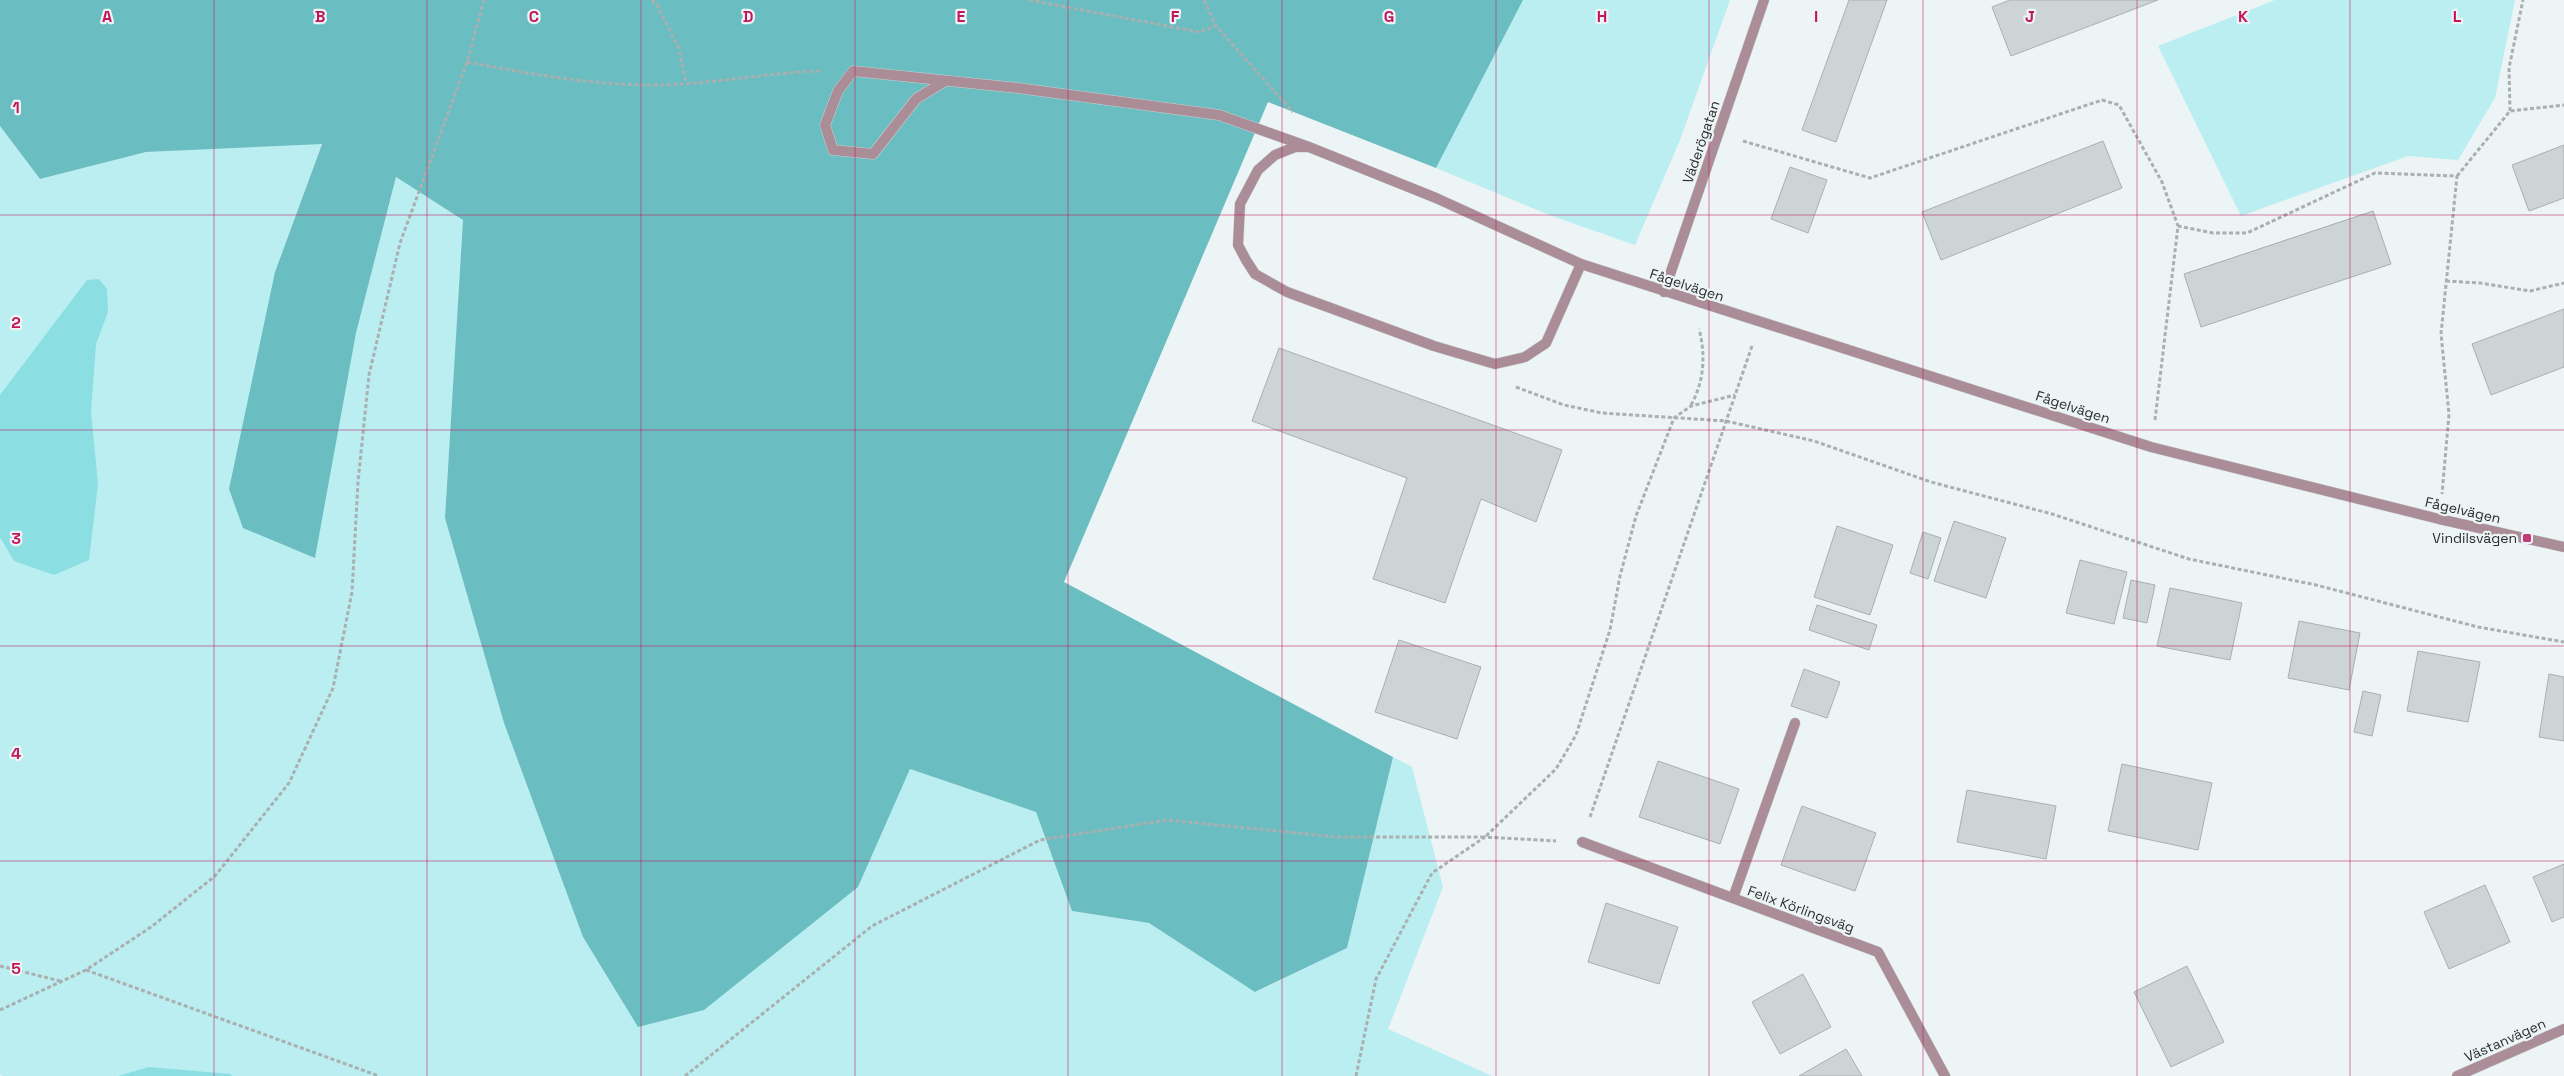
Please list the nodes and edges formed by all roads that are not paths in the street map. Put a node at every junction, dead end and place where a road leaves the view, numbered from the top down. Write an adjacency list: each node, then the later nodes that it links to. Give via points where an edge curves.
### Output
1 (1764, 0): 5 (street, Väderögatan)
2 (945, 81): 2 (street, Fågelvägen, via 853,70 838,91 825,125 833,150 872,154 916,99); 3 (street, Fågelvägen, via 1219,115)
3 (1309, 147): 4 (street, Fågelvägen, via 1436,198); 4 (street, via 1275,155 1258,170 1240,204 1238,245 1246,260 1256,274 1287,292 1434,346 1495,364 1525,357 1546,343)
4 (1581, 264): 5 (street, Fågelvägen)
5 (1664, 292): 6 (street, Fågelvägen, via 2152,447)
6 (2564, 547)
7 (1795, 723): 9 (street)
8 (1582, 842): 9 (street, Felix Körlingsväg)
9 (1733, 898): 11 (street, Felix Körlingsväg, via 1878,952)
10 (2564, 1030): 12 (street, Västanvägen)
11 (1945, 1076)
12 (2457, 1076)

